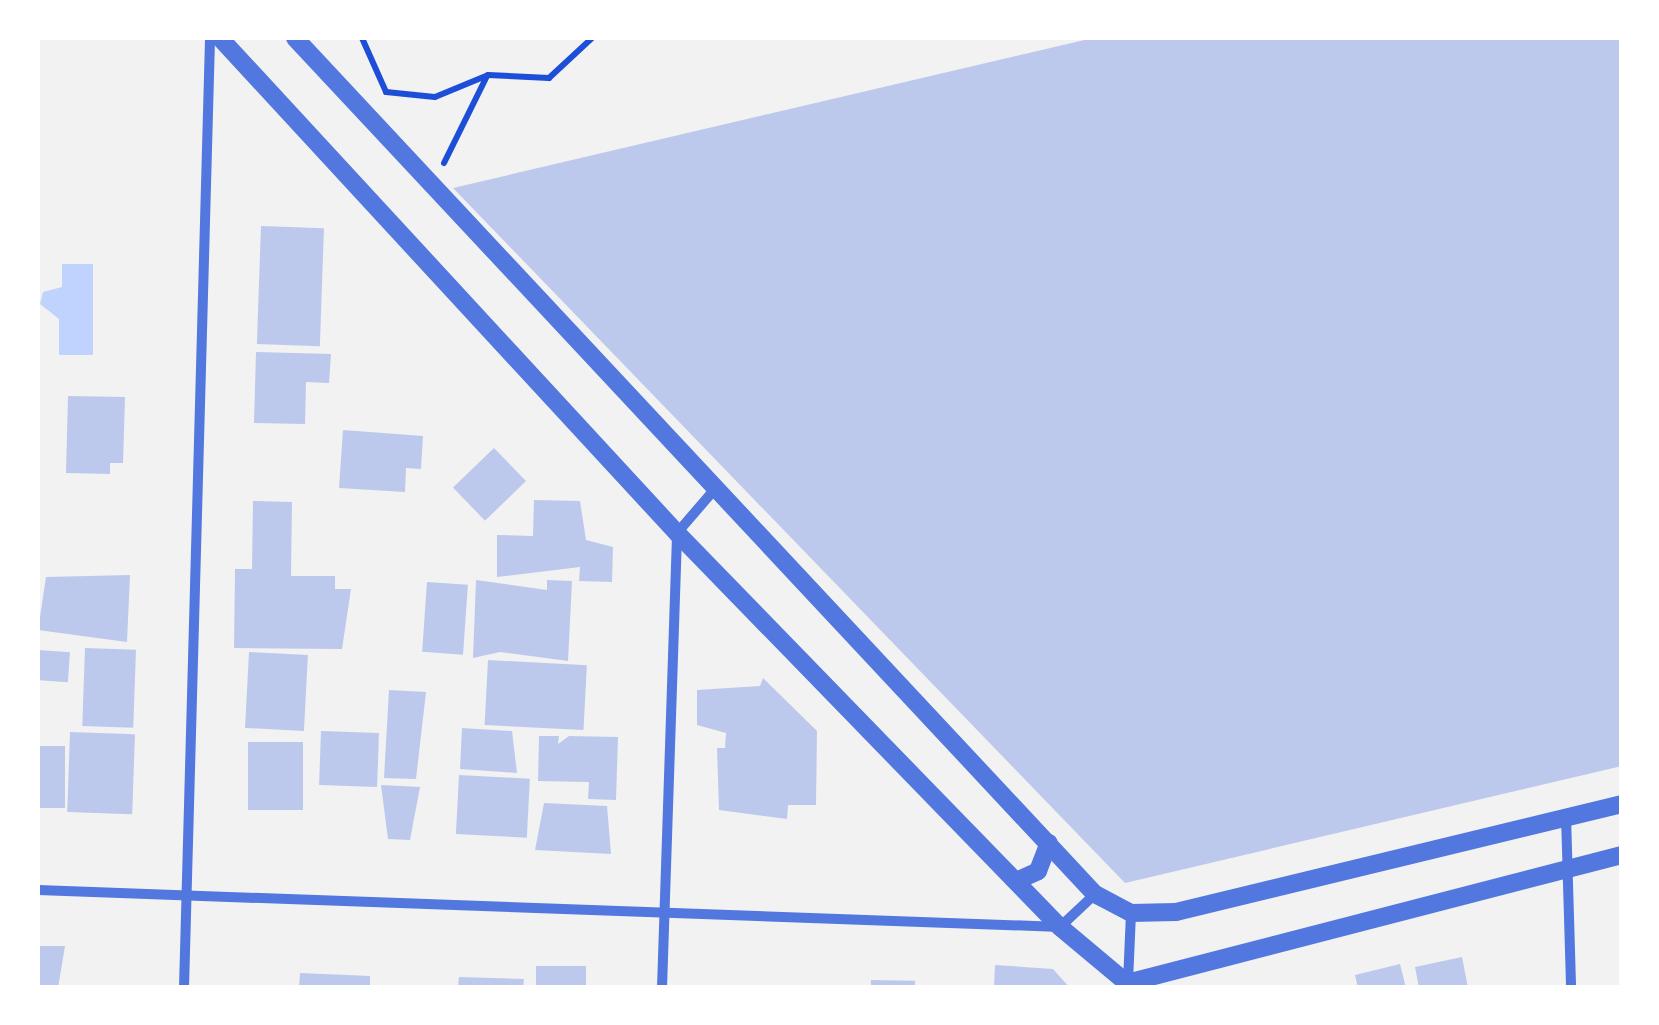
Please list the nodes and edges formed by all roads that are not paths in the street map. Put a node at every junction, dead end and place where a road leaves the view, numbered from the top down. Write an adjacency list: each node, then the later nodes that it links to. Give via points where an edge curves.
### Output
1 (210, 38): 14 (street)
2 (220, 38): 5 (street)
3 (296, 38): 4 (street)
4 (715, 488): 5 (street); 8 (street)
5 (676, 532): 11 (street); 15 (street)
6 (1622, 804): 7 (street)
7 (1566, 816): 10 (street); 16 (street, via 1176,912)
8 (1048, 844): 11 (street, via 1038,872); 13 (street)
9 (1622, 855): 10 (street)
10 (1574, 866): 18 (street); 21 (street)
11 (1016, 881): 17 (street)
12 (38, 890): 14 (street)
13 (1095, 894): 16 (street); 17 (street)
14 (187, 896): 15 (street); 19 (street)
15 (664, 913): 17 (street); 20 (street)
16 (1131, 913): 18 (street)
17 (1060, 927): 18 (street)
18 (1127, 985)
19 (184, 988)
20 (662, 988)
21 (1571, 988)

